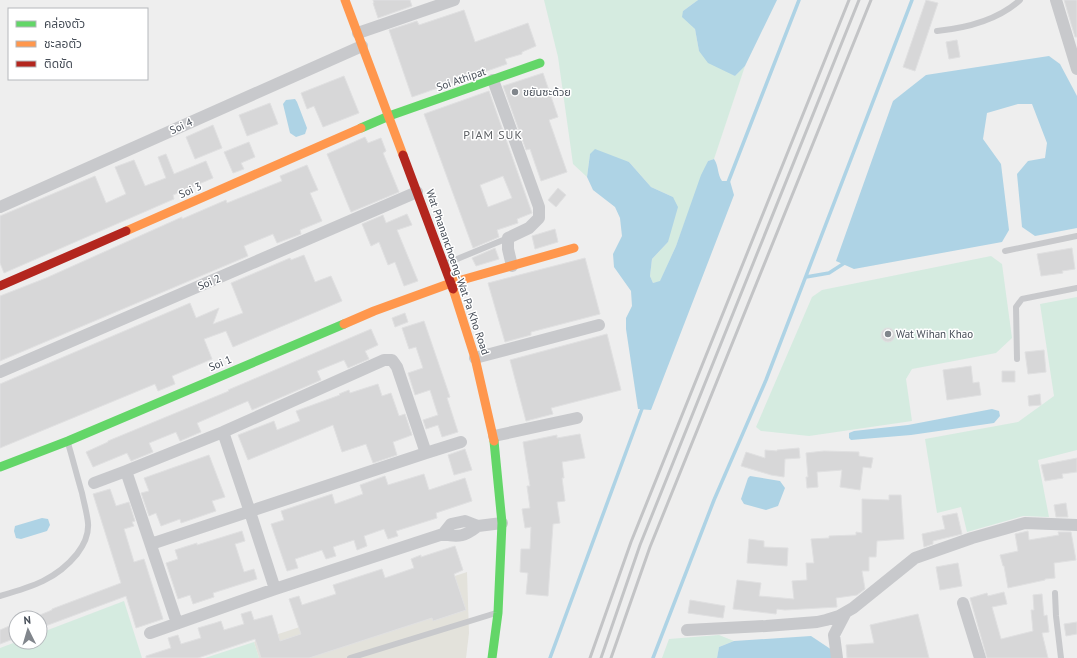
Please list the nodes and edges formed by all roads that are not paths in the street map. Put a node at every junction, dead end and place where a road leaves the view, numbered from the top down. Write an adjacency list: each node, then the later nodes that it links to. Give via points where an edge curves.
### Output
1 (345, 0): 6 (street, Wat Phananchoeng-Wat Pa Kho Road)
2 (454, 0): 6 (street)
3 (1020, 0): 5 (lane, via 986,21)
4 (1056, 0): 9 (street)
5 (937, 31)
6 (358, 33): 7 (street, Wat Phananchoeng-Wat Pa Kho Road)
7 (362, 46): 11 (street, Wat Phananchoeng-Wat Pa Kho Road); 13 (street, Soi 4)
8 (540, 63): 10 (street, Soi Athipat)
9 (1077, 69)
10 (494, 80): 11 (street, Soi Athipat); 15 (street, via 539,207 539,218 529,228)
11 (389, 116): 12 (street, Wat Phananchoeng-Wat Pa Kho Road); 21 (street, Soi 3)
12 (417, 192): 18 (street, Wat Phananchoeng-Wat Pa Kho Road); 26 (street, Soi 2)
13 (0, 207)
14 (1077, 236): 17 (lane)
15 (508, 238): 18 (lane); 19 (street)
16 (574, 248): 19 (street, Soi 1)
17 (1005, 250)
18 (444, 265): 20 (street, Wat Phananchoeng-Wat Pa Kho Road)
19 (512, 266): 20 (street, Soi 1)
20 (451, 283): 24 (street, Wat Phananchoeng-Wat Pa Kho Road); 30 (street, Soi 1, via 374,311)
21 (0, 286)
22 (1077, 288): 25 (lane, via 1022,299 1016,307)
23 (599, 325): 24 (street)
24 (476, 358): 29 (street, Wat Phananchoeng-Wat Pa Kho Road)
25 (1017, 359)
26 (0, 372)
27 (576, 418): 29 (street)
28 (223, 432): 32 (street, via 384,360 392,360 397,367); 34 (street); 36 (street)
29 (494, 436): 37 (street, Wat Phananchoeng-Wat Pa Kho Road)
30 (68, 441): 33 (street, Soi 1); 42 (lane, via 85,508 87,537 74,558 49,579)
31 (461, 442): 32 (street)
32 (426, 453): 36 (street)
33 (0, 467)
34 (126, 471): 35 (street); 39 (street)
35 (94, 483)
36 (250, 512): 39 (street); 40 (street)
37 (502, 523): 40 (street, via 478,526 465,521 452,524 443,534); 45 (street, Wat Phananchoeng-Wat Pa Kho Road)
38 (1077, 525): 44 (street, via 1025,523 915,558)
39 (151, 544): 47 (street)
40 (274, 589): 47 (street)
41 (1055, 593): 55 (lane)
42 (0, 596)
43 (963, 603): 54 (street)
44 (846, 612): 46 (street); 50 (street)
45 (498, 613): 51 (lane); 52 (street, Wat Phananchoeng-Wat Pa Kho Road)
46 (818, 622): 48 (street); 50 (street)
47 (177, 623): 49 (street)
48 (687, 630)
49 (150, 633)
50 (834, 635): 53 (street)
51 (350, 658)
52 (492, 658)
53 (837, 658)
54 (980, 658)
55 (1061, 658)

